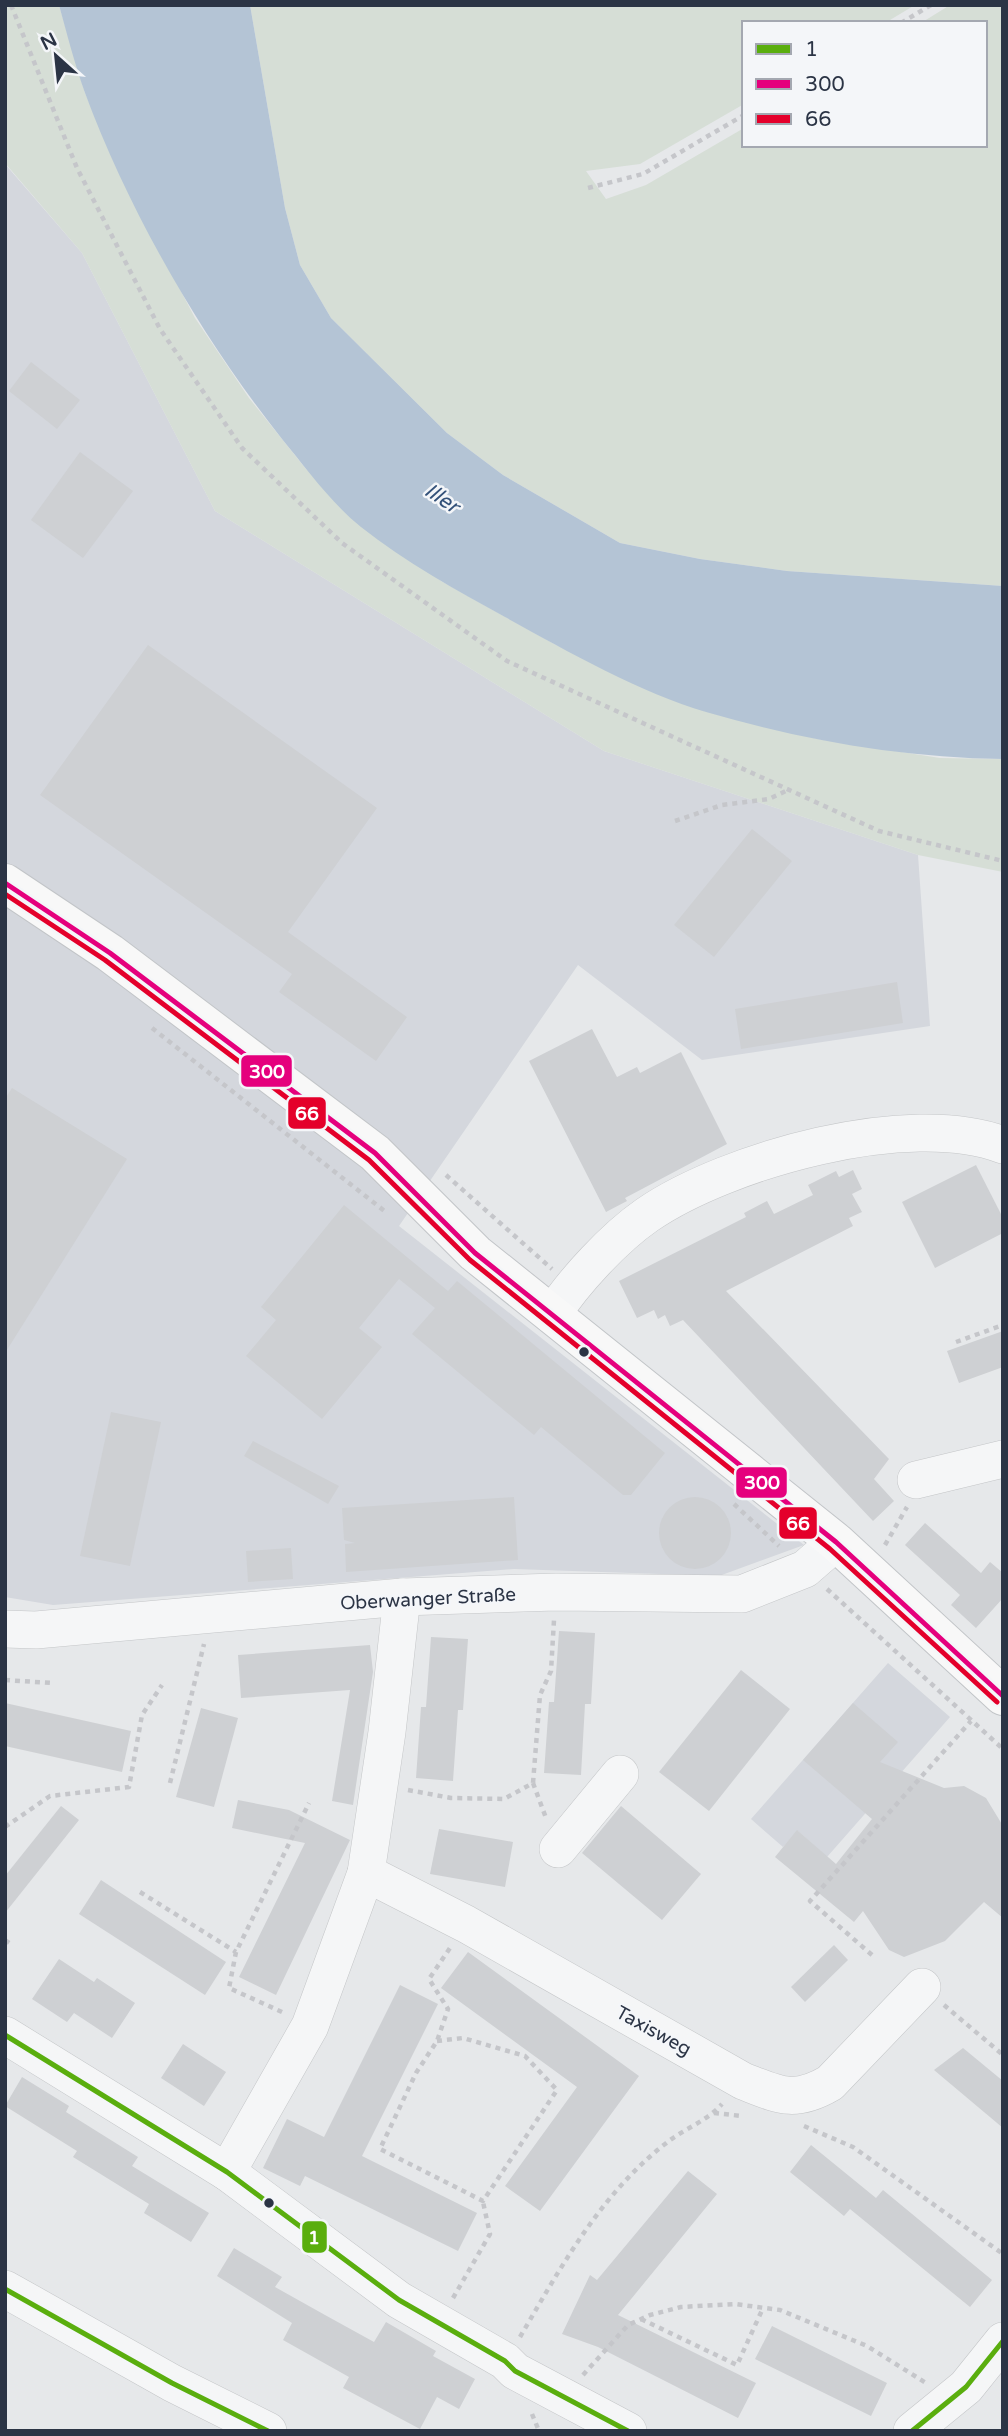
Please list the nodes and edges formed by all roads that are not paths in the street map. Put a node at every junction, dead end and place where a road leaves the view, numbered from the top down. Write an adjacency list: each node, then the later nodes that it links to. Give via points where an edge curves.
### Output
1 (5, 883): 3 (main road, via 110,953 375,1153 475,1253)
2 (1003, 1145): 3 (street, via 930,1132 878,1135 762,1162 707,1183 646,1216 571,1285)
3 (552, 1315): 6 (main road)
4 (1003, 1459): 5 (street)
5 (916, 1480)
6 (836, 1542): 7 (street, Oberwanger Straße, via 805,1569 742,1594 556,1592); 9 (main road)
7 (402, 1597): 8 (street, Oberwanger Straße); 12 (street)
8 (5, 1629)
9 (1003, 1696)
10 (620, 1774): 11 (street)
11 (558, 1849)
12 (366, 1873): 13 (street, Taxisweg, via 466,1924 744,2081 787,2098 812,2093 830,2083); 15 (street, via 310,2026)
13 (922, 1987)
14 (5, 2035): 15 (street)
15 (228, 2172): 19 (street, via 399,2300 515,2371)
16 (5, 2289): 18 (street)
17 (1003, 2341): 20 (street, via 966,2387)
18 (268, 2431)
19 (628, 2431)
20 (912, 2431)

